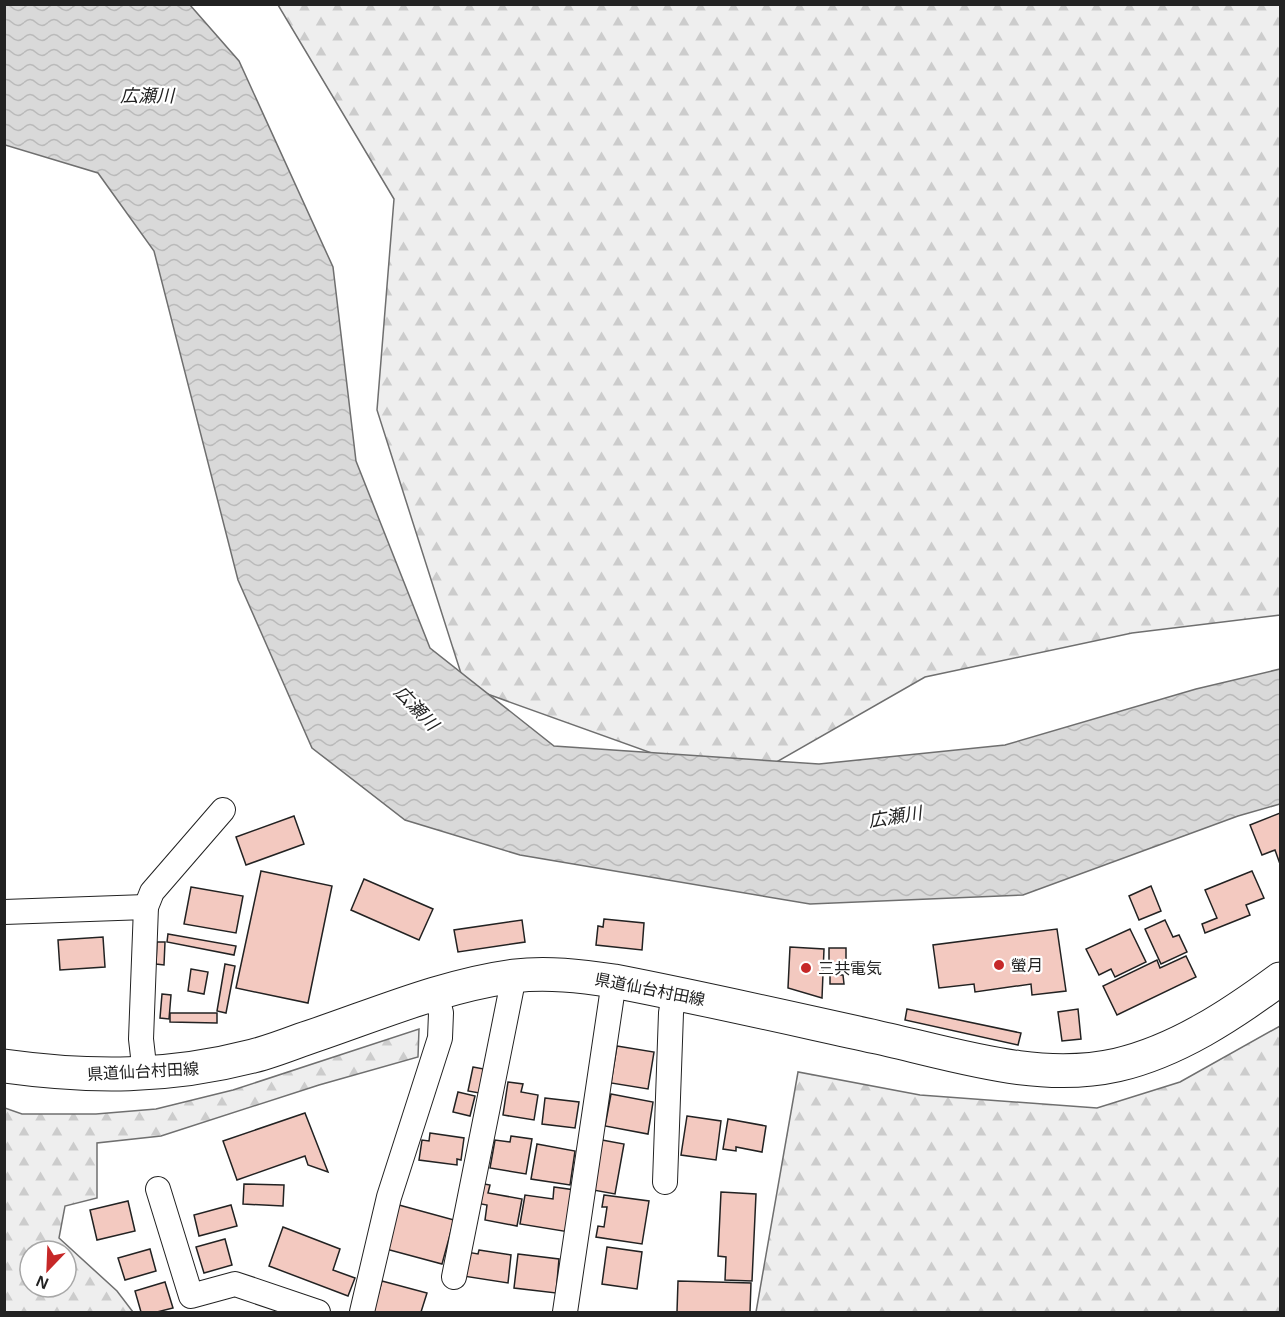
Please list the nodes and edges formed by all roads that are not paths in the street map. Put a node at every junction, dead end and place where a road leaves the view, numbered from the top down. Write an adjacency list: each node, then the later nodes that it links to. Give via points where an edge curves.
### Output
1 (223, 810): 2 (street, via 152,892)
2 (146, 907): 3 (street); 10 (street, via 141,1039)
3 (4, 912)
4 (514, 976): 6 (main road, 県道仙台村田線, via 567,975); 7 (main road, 県道仙台村田線); 13 (street)
5 (1281, 979): 8 (main road, 県道仙台村田線, via 1191,1037 1143,1058 1085,1070 1010,1067)
6 (614, 981): 8 (main road, 県道仙台村田線); 16 (street)
7 (436, 993): 10 (main road, 県道仙台村田線, via 255,1056 198,1069); 15 (street, via 441,1013 440,1038 388,1197)
8 (674, 993): 11 (street)
9 (4, 1066): 10 (main road, 県道仙台村田線, via 57,1074)
10 (145, 1074)
11 (664, 1182)
12 (158, 1189): 14 (street, via 191,1296 235,1284)
13 (454, 1277)
14 (318, 1312)
15 (362, 1312)
16 (565, 1312)

